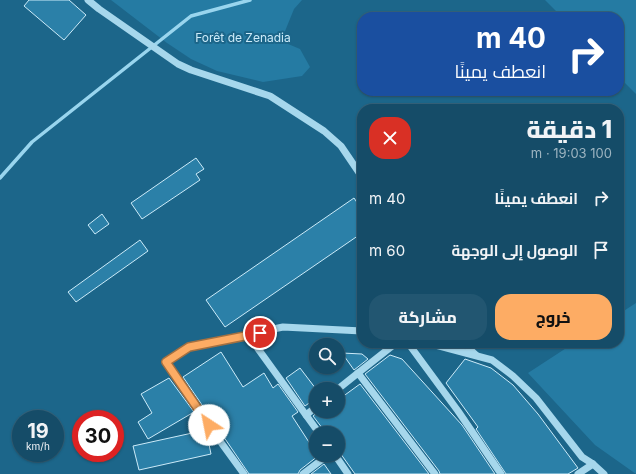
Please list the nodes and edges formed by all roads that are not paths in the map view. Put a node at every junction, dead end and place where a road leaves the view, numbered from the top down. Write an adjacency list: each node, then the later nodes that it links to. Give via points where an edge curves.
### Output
1 (88, 0): 2 (street, via 178,64 270,96 324,131 341,146)
2 (357, 170)
3 (357, 331): 4 (street, via 283,327)
4 (248, 335): 13 (street); 18 (street, via 189,347 166,362)
5 (390, 348): 10 (street)
6 (412, 348): 22 (street)
7 (447, 348): 9 (street)
8 (469, 348): 9 (street)
9 (478, 356): 17 (street, via 492,360 513,376 536,398 582,457)
10 (358, 373): 11 (street); 21 (street)
11 (345, 383)
12 (309, 412): 13 (street)
13 (306, 415): 14 (street)
14 (314, 426)
15 (319, 462): 19 (street)
16 (340, 462): 20 (street)
17 (593, 464): 23 (street); 24 (street)
18 (244, 474)
19 (303, 474)
20 (348, 474)
21 (435, 474)
22 (501, 474)
23 (578, 474)
24 (604, 474)

